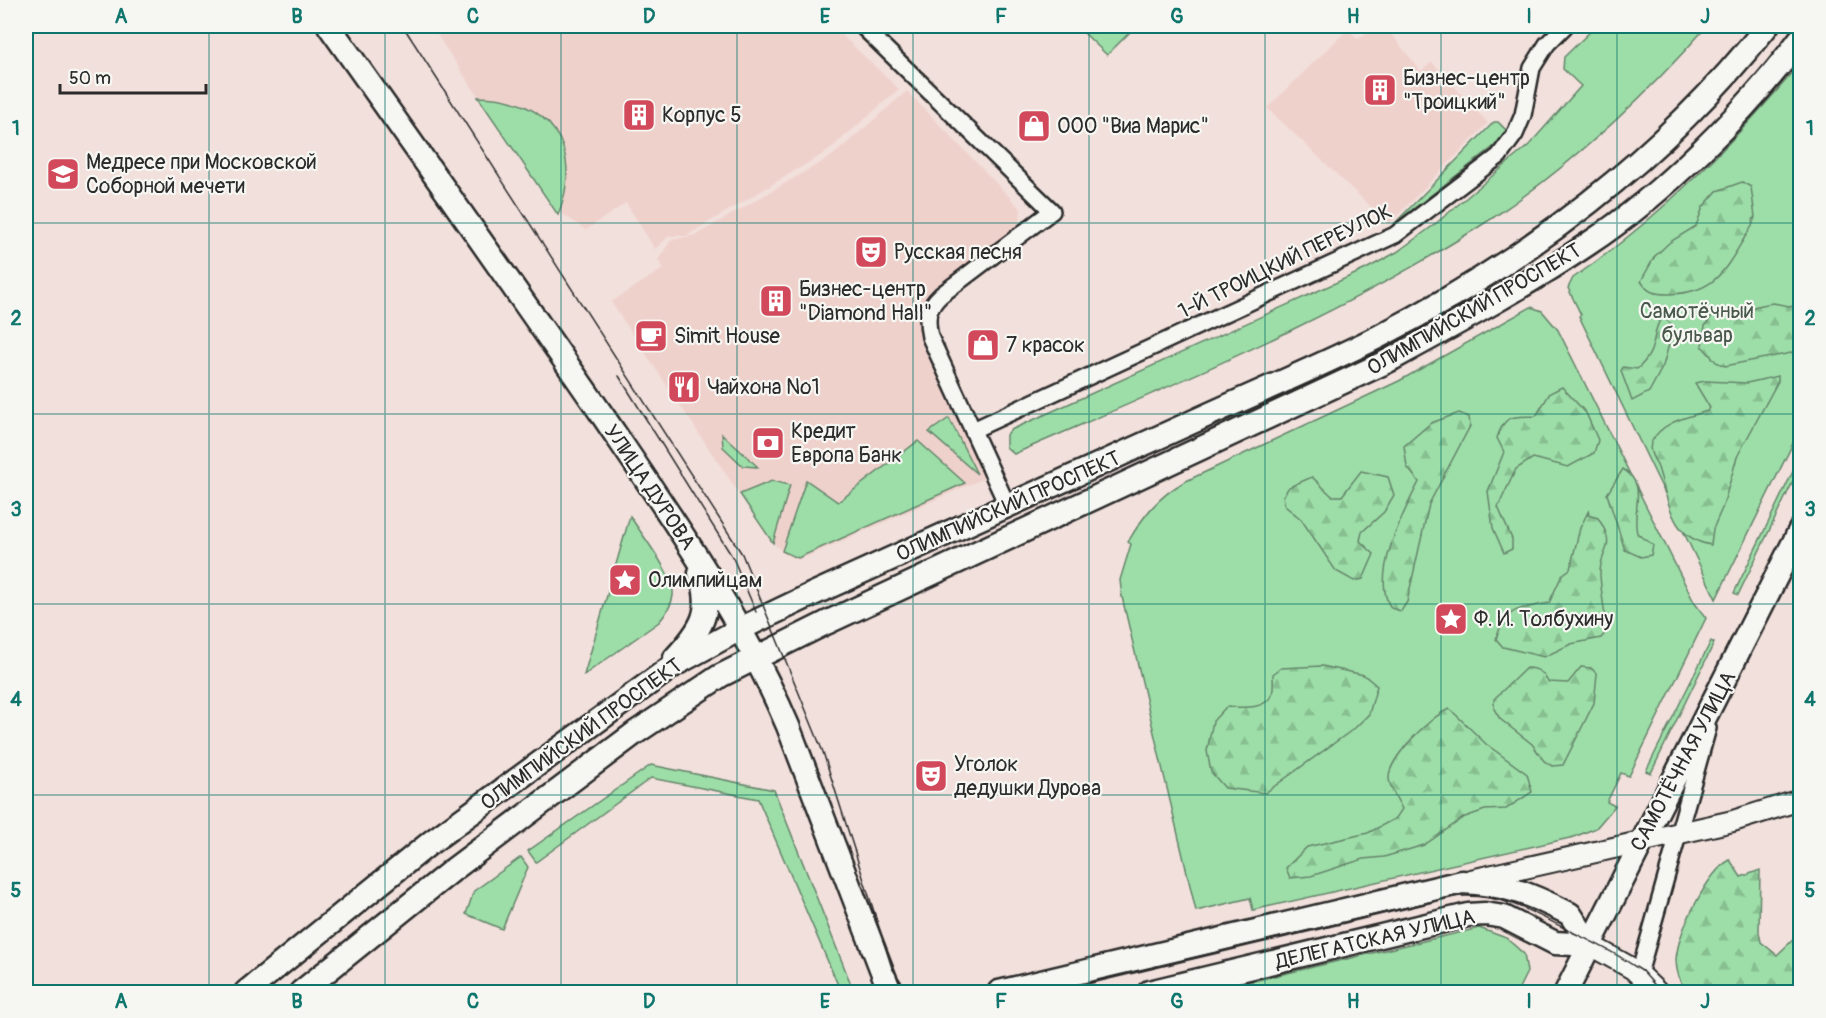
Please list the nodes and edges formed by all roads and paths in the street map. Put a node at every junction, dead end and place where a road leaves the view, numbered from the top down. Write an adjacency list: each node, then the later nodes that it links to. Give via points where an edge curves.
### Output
1 (330, 26): 9 (main road, УЛИЦА ДУРОВА)
2 (862, 26): 6 (street, via 1052,211 953,284 928,310 930,337)
3 (1565, 26): 6 (street, 1-Й ТРОИЦКИЙ ПЕРЕУЛОК, via 1547,44 1532,68 1523,115 1499,156 1395,235)
4 (1767, 26): 7 (main road, ОЛИМПИЙСКИЙ ПРОСПЕКТ, via 1694,107 1638,160 1571,217 1519,254 1377,337)
5 (1800, 39): 11 (main road, ОЛИМПИЙСКИЙ ПРОСПЕКТ, via 1755,94 1659,188 1589,243 1500,298 1386,362)
6 (973, 430): 7 (street)
7 (1008, 507): 10 (main road, ОЛИМПИЙСКИЙ ПРОСПЕКТ)
8 (1800, 530): 13 (main road, САМОТЁЧНАЯ УЛИЦА)
9 (681, 533): 10 (main road, УЛИЦА ДУРОВА, via 726,602); 12 (main road, via 705,586 705,614 699,629)
10 (750, 624): 11 (main road, УЛИЦА ДУРОВА); 12 (main road, ОЛИМПИЙСКИЙ ПРОСПЕКТ)
11 (756, 656): 21 (main road, ОЛИМПИЙСКИЙ ПРОСПЕКТ, via 690,694 635,733 454,870); 22 (main road, УЛИЦА ДУРОВА, via 811,784)
12 (656, 678): 20 (main road, ОЛИМПИЙСКИЙ ПРОСПЕКТ, via 430,843)
13 (1716, 701): 15 (street); 16 (main road, САМОТЁЧНАЯ УЛИЦА)
14 (1800, 800): 15 (street, ДЕЛЕГАТСКАЯ УЛИЦА)
15 (1678, 833): 16 (street, ДЕЛЕГАТСКАЯ УЛИЦА); 19 (street)
16 (1641, 842): 17 (street, ДЕЛЕГАТСКАЯ УЛИЦА); 18 (main road, САМОТЁЧНАЯ УЛИЦА)
17 (1462, 882): 18 (main road, ДЕЛЕГАТСКАЯ УЛИЦА, via 1504,885 1524,891 1570,914); 23 (main road, ДЕЛЕГАТСКАЯ УЛИЦА)
18 (1590, 945): 19 (street); 24 (main road, ДЕЛЕГАТСКАЯ УЛИЦА, via 1555,943 1504,917 1468,915); 25 (main road, САМОТЁЧНАЯ УЛИЦА)
19 (1640, 974): 26 (street)
20 (246, 993)
21 (301, 993)
22 (890, 993)
23 (999, 993)
24 (1149, 993)
25 (1566, 993)
26 (1657, 993)

